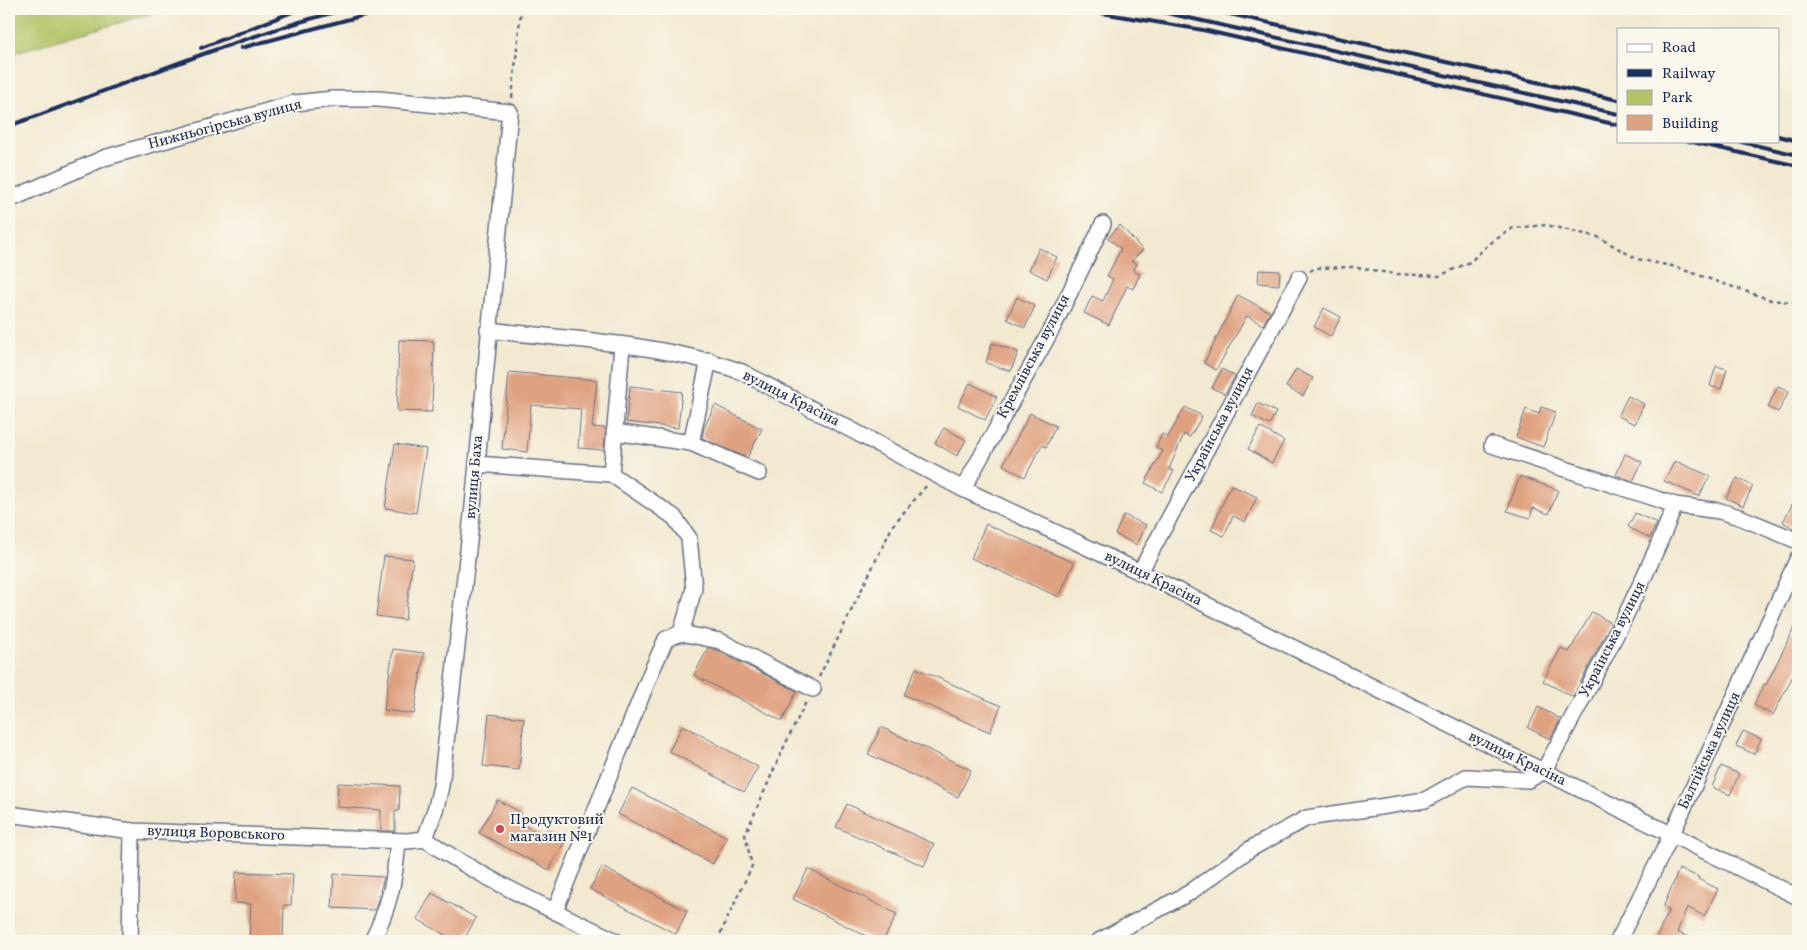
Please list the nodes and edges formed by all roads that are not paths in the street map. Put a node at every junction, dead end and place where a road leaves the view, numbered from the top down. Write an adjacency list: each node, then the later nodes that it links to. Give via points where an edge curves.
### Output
1 (510, 112): 2 (street, Нижньогірська вулиця, via 378,99 295,103 104,158); 5 (street, вулиця Баха)
2 (9, 200)
3 (1103, 224): 14 (street, Кремлівська вулиця, via 1053,327)
4 (1299, 278): 18 (street, Українська вулиця)
5 (488, 330): 6 (street, вулиця Красіна); 11 (street, вулиця Баха)
6 (622, 346): 7 (street, вулиця Красіна); 8 (street)
7 (709, 360): 9 (street); 14 (street, вулиця Красіна, via 742,372)
8 (614, 432): 9 (street); 13 (street)
9 (691, 443): 12 (street)
10 (1492, 445): 15 (street)
11 (477, 464): 13 (street); 25 (street, вулиця Баха, via 441,786)
12 (759, 473)
13 (610, 474): 19 (street, via 674,517 689,538 694,589)
14 (963, 490): 18 (street, вулиця Красіна)
15 (1675, 505): 16 (street, via 1720,511); 21 (street, Українська вулиця, via 1648,570)
16 (1798, 541)
17 (1798, 558): 24 (street, Балтійська вулиця)
18 (1140, 572): 21 (street, вулиця Красіна)
19 (680, 633): 20 (street, via 720,641); 28 (street, via 666,639 652,670)
20 (813, 689)
21 (1544, 772): 24 (street, вулиця Красіна); 32 (street, via 1528,780 1466,777 1425,800 1307,818 1250,849 1189,893)
22 (9, 814): 23 (street, вулиця Воровського)
23 (132, 831): 26 (street, вулиця Воровського); 29 (street)
24 (1671, 836): 27 (street, вулиця Красіна); 33 (street, Балтійська вулиця)
25 (425, 838): 26 (street, вулиця Воровського); 28 (street, via 451,857)
26 (398, 841): 30 (street, via 393,890)
27 (1798, 897)
28 (555, 911): 31 (street)
29 (130, 941)
30 (372, 941)
31 (616, 941)
32 (1099, 941)
33 (1618, 941)

